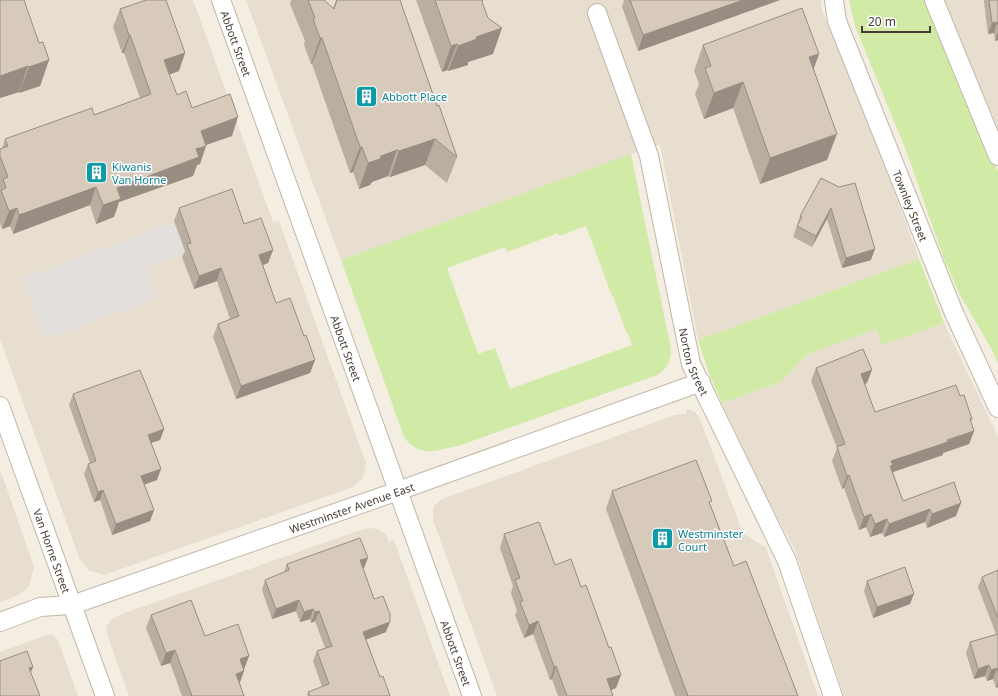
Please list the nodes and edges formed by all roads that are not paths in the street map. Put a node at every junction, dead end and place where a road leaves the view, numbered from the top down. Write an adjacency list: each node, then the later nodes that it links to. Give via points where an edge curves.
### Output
1 (221, 0): 9 (street, Abbott Street)
2 (834, 0): 8 (street, Townley Street, via 837,21 954,313)
3 (934, 0): 5 (street)
4 (597, 13): 6 (street, Norton Street, via 649,156 691,364)
5 (998, 156)
6 (701, 382): 9 (street, Westminster Avenue East); 14 (street, Norton Street, via 787,561)
7 (0, 406): 10 (street, Van Horne Street)
8 (998, 408)
9 (398, 491): 10 (street, Westminster Avenue East); 13 (street, Abbott Street)
10 (72, 605): 11 (street, Westminster Avenue East, via 40,607); 12 (street, Van Horne Street)
11 (0, 622)
12 (105, 696)
13 (472, 696)
14 (833, 696)

